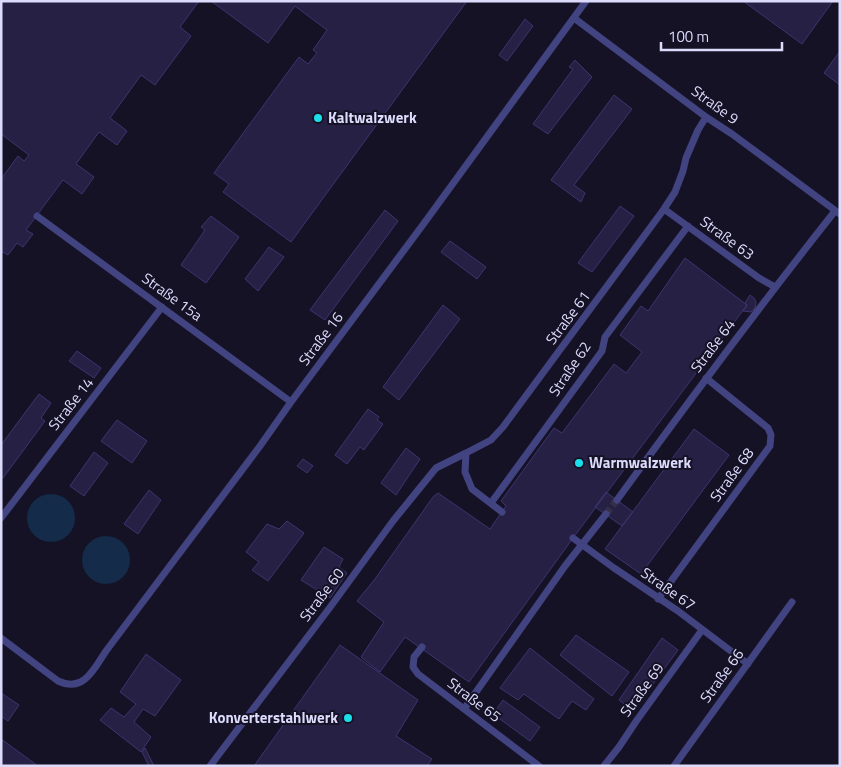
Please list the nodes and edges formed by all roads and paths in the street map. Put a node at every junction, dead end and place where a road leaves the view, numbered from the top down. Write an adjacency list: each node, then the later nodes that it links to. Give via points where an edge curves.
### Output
1 (586, 1): 2 (street, Straße 16)
2 (574, 18): 3 (street, Straße 9); 11 (street, Straße 16)
3 (706, 117): 4 (street, Straße 61, via 686,158 675,192); 5 (street, Straße 9)
4 (664, 209): 7 (street, Straße 63); 12 (street, Straße 61, via 504,427 491,440)
5 (837, 213): 8 (street, Straße 64)
6 (37, 216): 9 (street, Straße 15a)
7 (688, 226): 8 (street, Straße 63); 14 (street, Straße 62, via 605,337 602,351)
8 (775, 287): 10 (street, Straße 64)
9 (162, 307): 11 (street, Straße 15a); 17 (street, Straße 14)
10 (706, 378): 13 (street, Straße 64); 20 (street, Straße 68, via 768,428 770,446)
11 (291, 402): 23 (street, Straße 16, via 83,681 70,685 58,681)
12 (466, 453): 14 (street, via 465,472 472,489); 27 (street, Straße 60, via 436,468)
13 (617, 500)
14 (491, 504): 15 (street)
15 (502, 512)
16 (606, 514): 19 (street)
17 (1, 518)
18 (573, 538): 19 (street, Straße 67)
19 (582, 545): 20 (street, Straße 67); 26 (street)
20 (658, 599): 22 (street, Straße 67)
21 (792, 602): 25 (street, Straße 66)
22 (702, 630): 25 (street, Straße 67); 29 (street, Straße 69)
23 (1, 638)
24 (422, 647): 26 (street, Straße 65, via 414,657 413,667)
25 (748, 664): 30 (street, Straße 66)
26 (464, 709): 28 (street, Straße 65)
27 (210, 766)
28 (539, 766)
29 (604, 766)
30 (674, 766)

